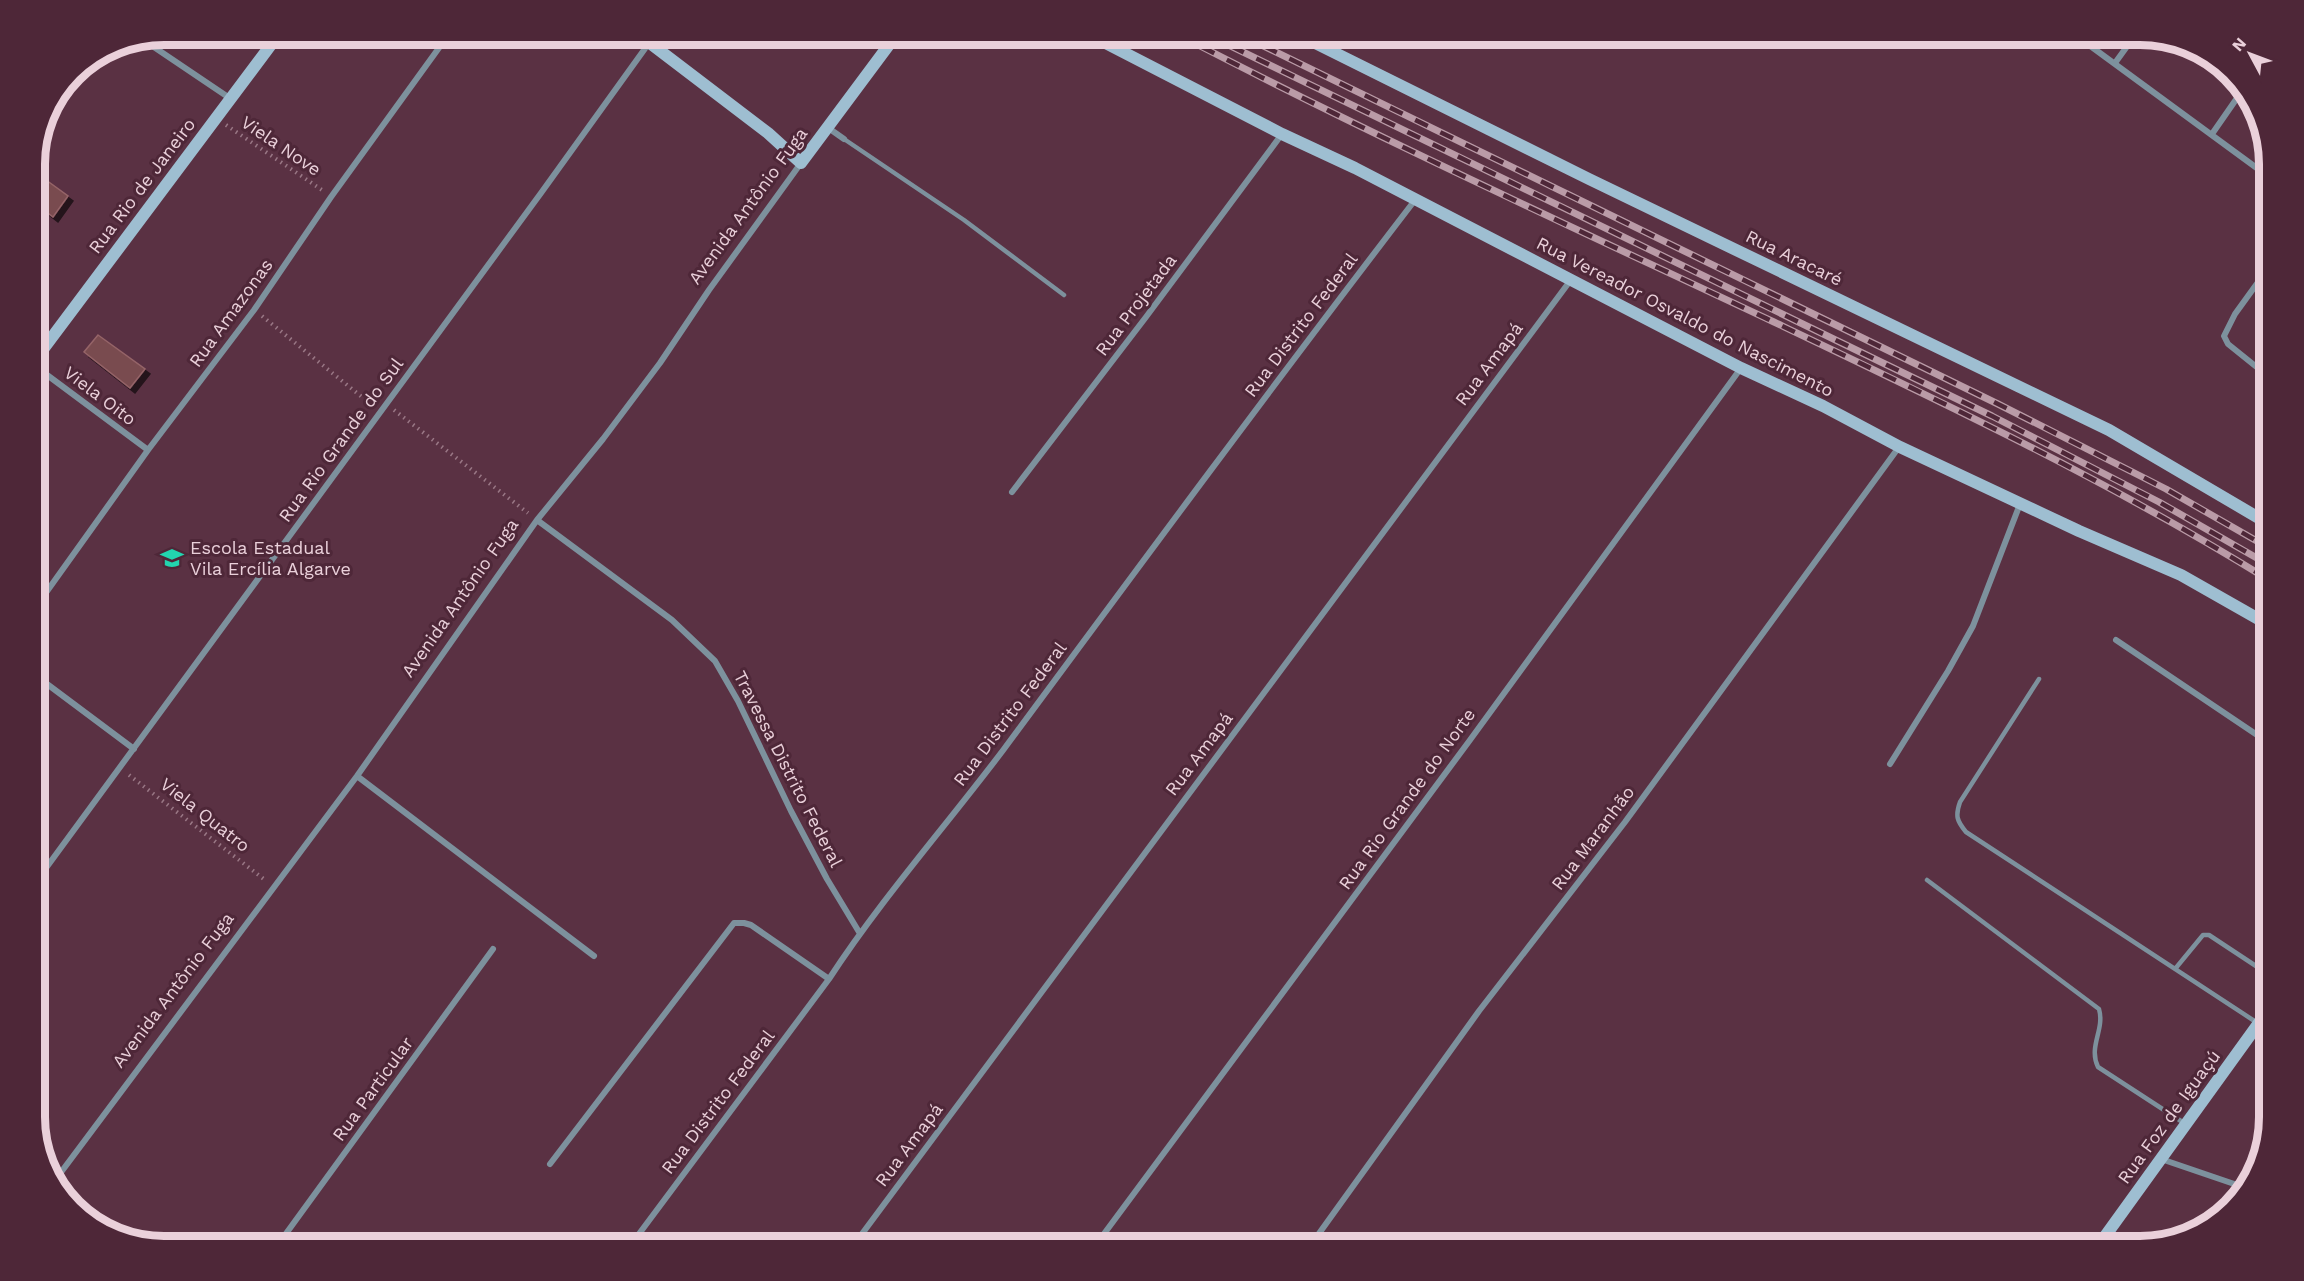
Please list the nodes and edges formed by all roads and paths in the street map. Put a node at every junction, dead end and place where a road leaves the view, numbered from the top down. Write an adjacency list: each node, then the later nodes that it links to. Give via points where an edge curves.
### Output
1 (271, 45): 13 (street, Rua Rio de Janeiro)
2 (441, 45): 21 (street, Rua Amazonas)
3 (648, 45): 31 (street, Rua Rio Grande do Sul)
4 (652, 45): 19 (street, via 768,133)
5 (889, 45): 15 (street, Avenida Antônio Fuga)
6 (1109, 45): 16 (street, Rua Vereador Osvaldo do Nascimento)
7 (1320, 45): 37 (street, Rua Aracaré, via 2109,430)
8 (2090, 45): 11 (street)
9 (2128, 45): 11 (street)
10 (152, 46): 13 (street)
11 (2115, 63): 17 (street)
12 (2238, 97): 17 (street)
13 (231, 99): 14 (street, Rua Rio de Janeiro)
14 (216, 118): 21 (path, Viela Nove); 27 (street, Rua Rio de Janeiro)
15 (827, 127): 18 (street); 19 (street, Avenida Antônio Fuga)
16 (1282, 134): 22 (street, Rua Vereador Osvaldo do Nascimento); 35 (street, Rua Projetada)
17 (2212, 134): 20 (street)
18 (844, 139): 25 (lane)
19 (801, 163): 38 (street, Avenida Antônio Fuga, via 660,363)
20 (2259, 169)
21 (331, 197): 26 (street, Rua Amazonas)
22 (1415, 200): 23 (street, Rua Vereador Osvaldo do Nascimento); 52 (street, Rua Distrito Federal, via 995,761)
23 (1570, 281): 28 (street, Rua Vereador Osvaldo do Nascimento); 66 (street, Rua Amapá)
24 (2259, 281): 29 (street, via 2226,328 2224,340)
25 (1064, 295)
26 (254, 310): 32 (path); 34 (street, Rua Amazonas)
27 (45, 347)
28 (1741, 369): 33 (street, Rua Vereador Osvaldo do Nascimento); 67 (street, Rua Rio Grande do Norte)
29 (2259, 369)
30 (45, 373): 34 (street, Viela Oito)
31 (386, 404): 32 (street, Rua Rio Grande do Sul); 38 (path)
32 (380, 412): 45 (street, Rua Rio Grande do Sul)
33 (1900, 447): 36 (street, Rua Vereador Osvaldo do Nascimento); 68 (street, Rua Maranhão, via 1625,822 1479,1011)
34 (148, 450): 39 (street, Rua Amazonas)
35 (1012, 492)
36 (2020, 503): 40 (street, Rua Vereador Osvaldo do Nascimento, via 2181,575); 46 (street, via 1973,626)
37 (2259, 518)
38 (537, 520): 48 (street, Avenida Antônio Fuga); 52 (street, Travessa Distrito Federal, via 672,620 715,661 817,860)
39 (45, 594)
40 (2259, 619)
41 (2116, 640): 44 (street)
42 (2039, 679): 56 (lane, via 1960,802 1957,822 1966,832)
43 (45, 682): 45 (street)
44 (2259, 735)
45 (134, 749): 47 (street, Rua Rio Grande do Sul)
46 (1890, 764)
47 (119, 767): 49 (street, Rua Rio Grande do Sul); 51 (path, Viela Quatro)
48 (357, 776): 51 (street, Avenida Antônio Fuga); 54 (street)
49 (45, 870)
50 (1927, 880): 59 (lane, via 2099,1009 2102,1019 2093,1056 2098,1067)
51 (273, 886): 62 (street, Avenida Antônio Fuga)
52 (859, 932): 57 (street, Rua Distrito Federal)
53 (493, 949): 64 (street, Rua Particular)
54 (594, 956)
55 (2259, 968): 56 (lane, via 2209,935 2203,935)
56 (2175, 969): 58 (lane)
57 (829, 979): 61 (street, via 751,925 734,924); 65 (street, Rua Distrito Federal)
58 (2259, 1024): 59 (street, Rua Foz de Iguaçú)
59 (2187, 1124): 60 (street, Rua Foz de Iguaçú)
60 (2162, 1159): 63 (street); 69 (street, Rua Foz de Iguaçú)
61 (550, 1164)
62 (60, 1174)
63 (2237, 1185)
64 (284, 1236)
65 (637, 1236)
66 (860, 1236)
67 (1102, 1236)
68 (1317, 1236)
69 (2105, 1236)

